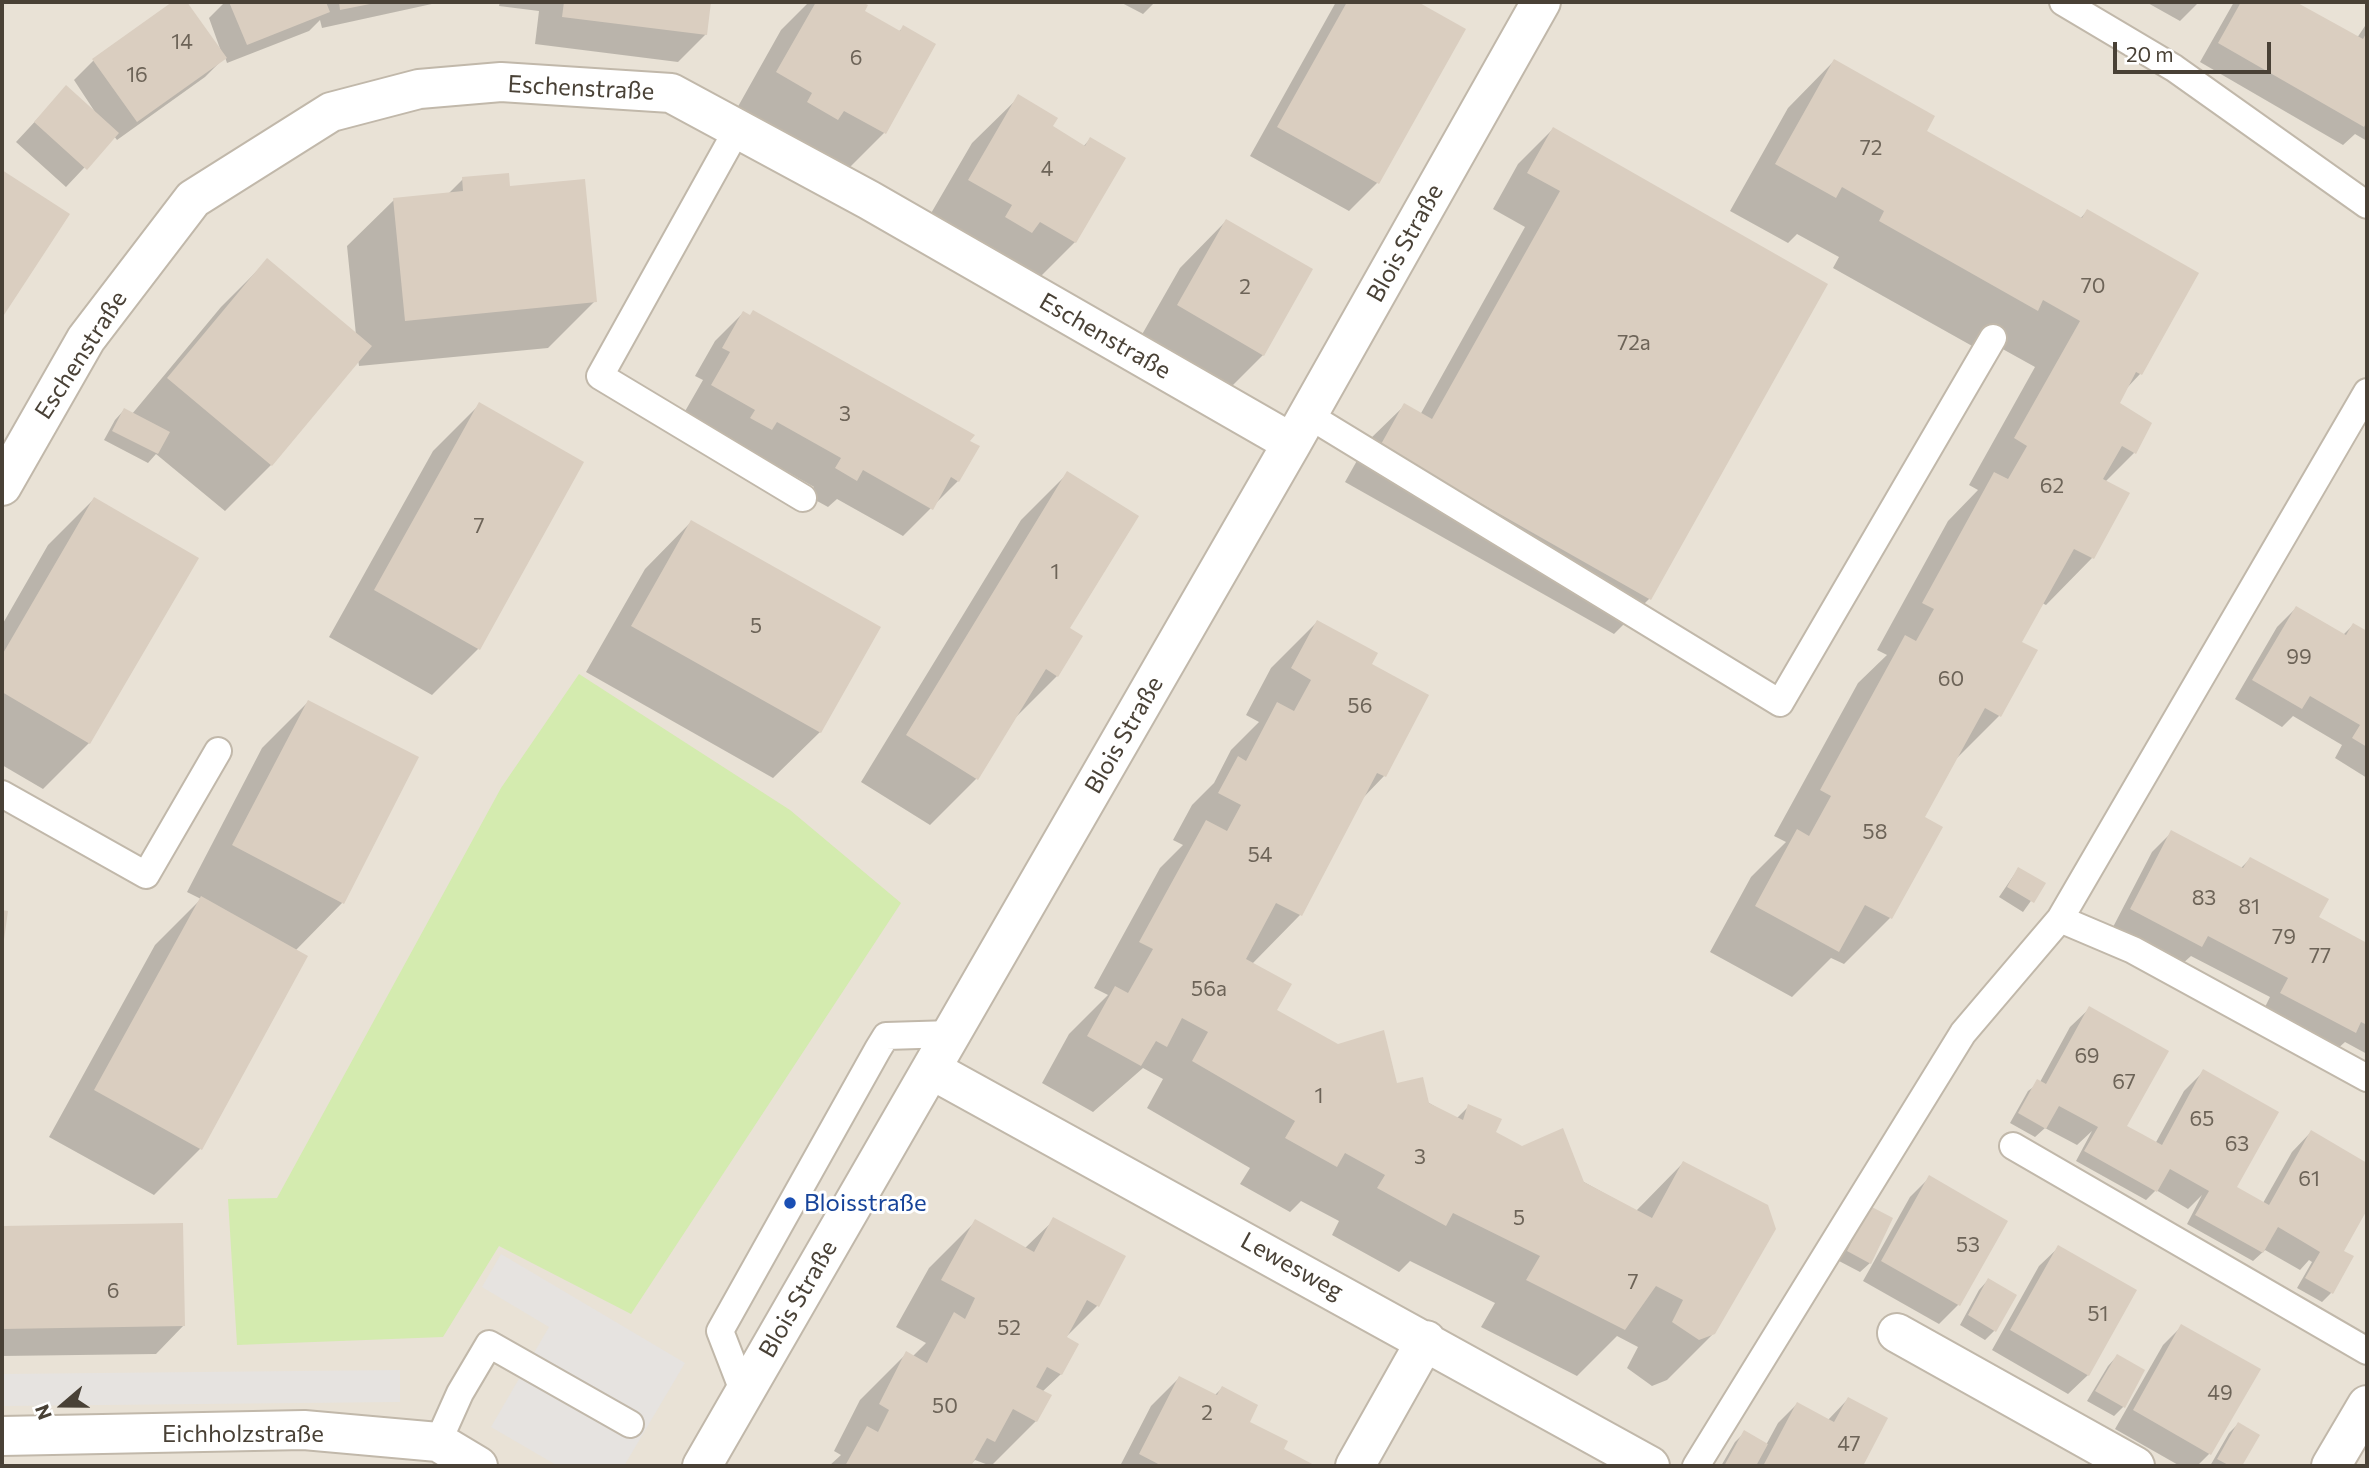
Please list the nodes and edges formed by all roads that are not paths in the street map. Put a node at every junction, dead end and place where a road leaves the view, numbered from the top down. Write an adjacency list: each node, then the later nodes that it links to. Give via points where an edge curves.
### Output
1 (1541, 2): 7 (street, Blois Straße)
2 (2063, 2): 4 (lane, via 2174,68)
3 (738, 128): 7 (street, Eschenstraße); 8 (street, Eschenstraße, via 671,93 501,82 419,89 331,112 193,199 86,339); 9 (lane, via 600,376)
4 (2367, 205)
5 (1993, 338): 7 (lane, via 1780,703)
6 (2367, 392): 12 (lane)
7 (1301, 429): 13 (street, Blois Straße)
8 (2, 486)
9 (803, 498)
10 (218, 751): 11 (lane, via 146,874)
11 (2, 794)
12 (2060, 919): 15 (lane, via 2133,950); 29 (lane, via 1962,1033)
13 (952, 1034): 14 (street, Blois Straße); 20 (lane, via 886,1036 878,1049 720,1331)
14 (932, 1070): 18 (street, Lewesweg); 20 (street, Blois Straße)
15 (2367, 1078)
16 (2013, 1146): 19 (lane)
17 (1897, 1333): 30 (street)
18 (1426, 1340): 27 (street); 28 (street, Lewesweg)
19 (2367, 1351)
20 (744, 1393): 26 (street, Blois Straße)
21 (2367, 1405): 31 (street)
22 (630, 1424): 24 (lane, via 489,1344)
23 (2, 1436): 24 (street, Eichholzstraße, via 304,1430)
24 (438, 1443): 25 (street, Eichholzstraße)
25 (478, 1466)
26 (702, 1466)
27 (1355, 1466)
28 (1650, 1466)
29 (1696, 1466)
30 (2135, 1466)
31 (2330, 1466)

